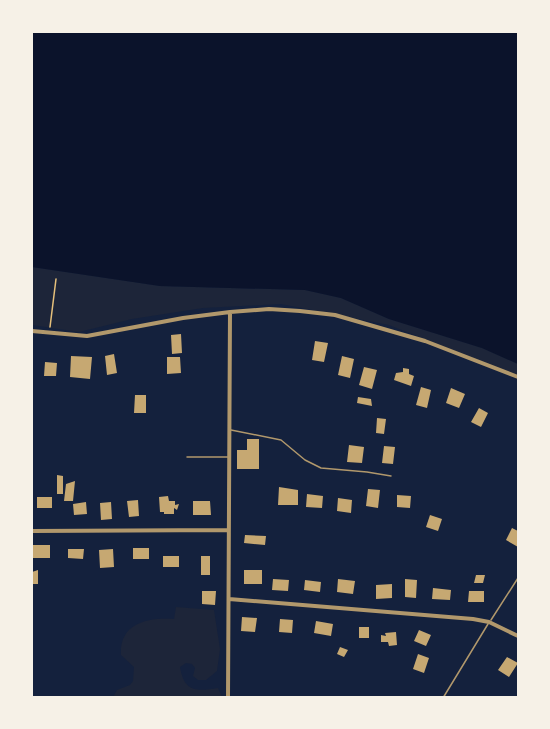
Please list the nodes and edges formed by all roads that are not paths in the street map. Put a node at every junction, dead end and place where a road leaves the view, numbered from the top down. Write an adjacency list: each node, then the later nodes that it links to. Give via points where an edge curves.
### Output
1 (230, 312): 2 (street, via 87,336); 3 (street, via 269,309 334,315 425,341); 4 (street)
2 (32, 331)
3 (519, 377)
4 (230, 430): 6 (street); 7 (lane, via 281,440 321,468)
5 (187, 457): 6 (lane)
6 (229, 457): 8 (street)
7 (391, 476)
8 (228, 530): 9 (street); 11 (street)
9 (32, 531)
10 (519, 578): 12 (lane)
11 (229, 599): 12 (street); 14 (street)
12 (489, 622): 13 (street); 15 (lane)
13 (519, 636)
14 (228, 698)
15 (443, 698)

